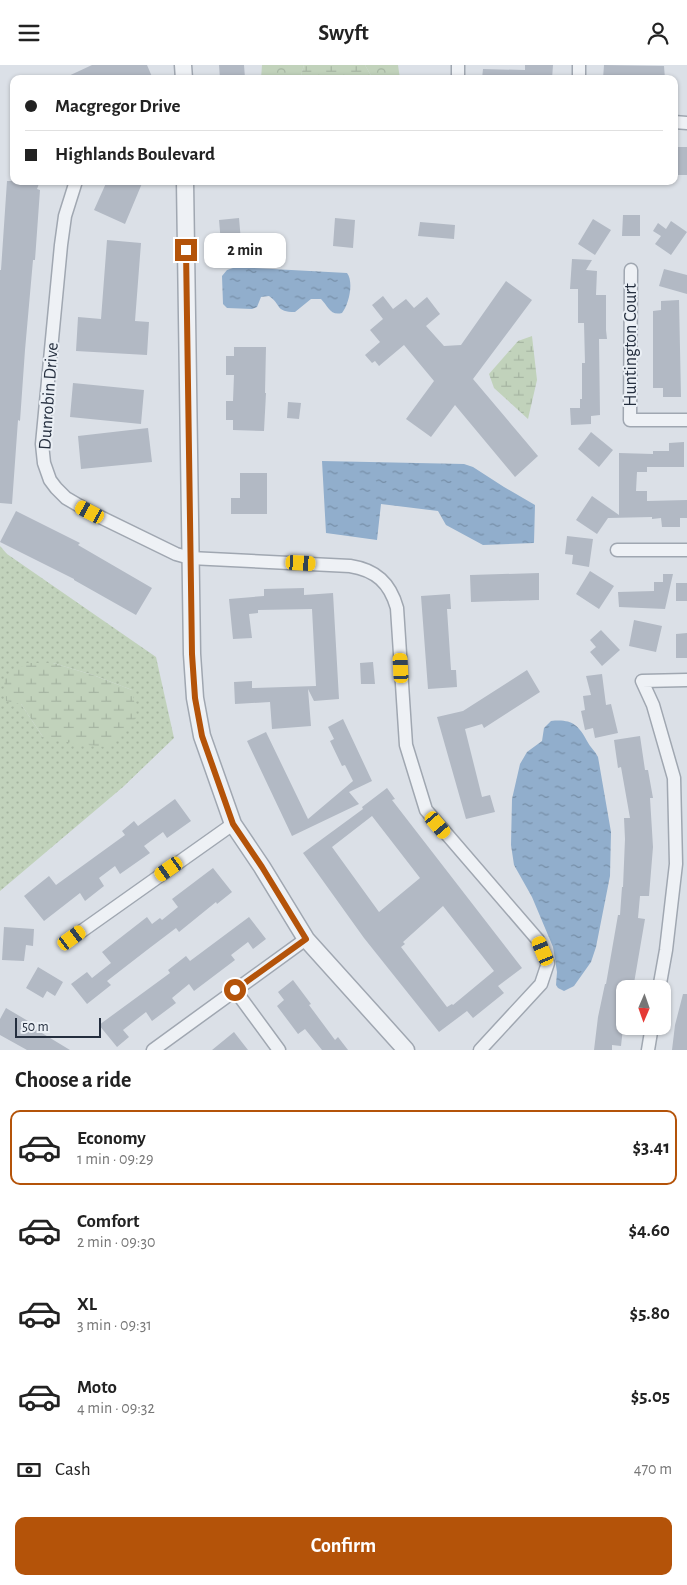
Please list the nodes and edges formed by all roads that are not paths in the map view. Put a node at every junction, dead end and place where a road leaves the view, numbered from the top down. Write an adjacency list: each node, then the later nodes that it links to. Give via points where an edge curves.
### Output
1 (75, 185): 7 (street, Dunrobin Drive, via 65,216 61,245 42,445 44,463 50,480 74,504)
2 (185, 185): 7 (street)
3 (631, 270): 4 (street, Huntington Court, via 630,420)
4 (687, 420)
5 (687, 549): 6 (street)
6 (617, 550)
7 (190, 558): 9 (street, via 195,698 202,736); 18 (street, Dunrobin Drive, via 360,567 378,575 390,589 398,619 406,745 426,810 538,940 548,963 541,984)
8 (687, 680): 12 (street, via 642,681 653,705 674,778 676,864)
9 (233, 824): 10 (street); 11 (street)
10 (72, 938)
11 (306, 939): 13 (street); 17 (street)
12 (661, 980)
13 (235, 990): 15 (street); 16 (street)
14 (650, 1035): 19 (street)
15 (153, 1050)
16 (279, 1050)
17 (406, 1050)
18 (480, 1050)
19 (648, 1050)

